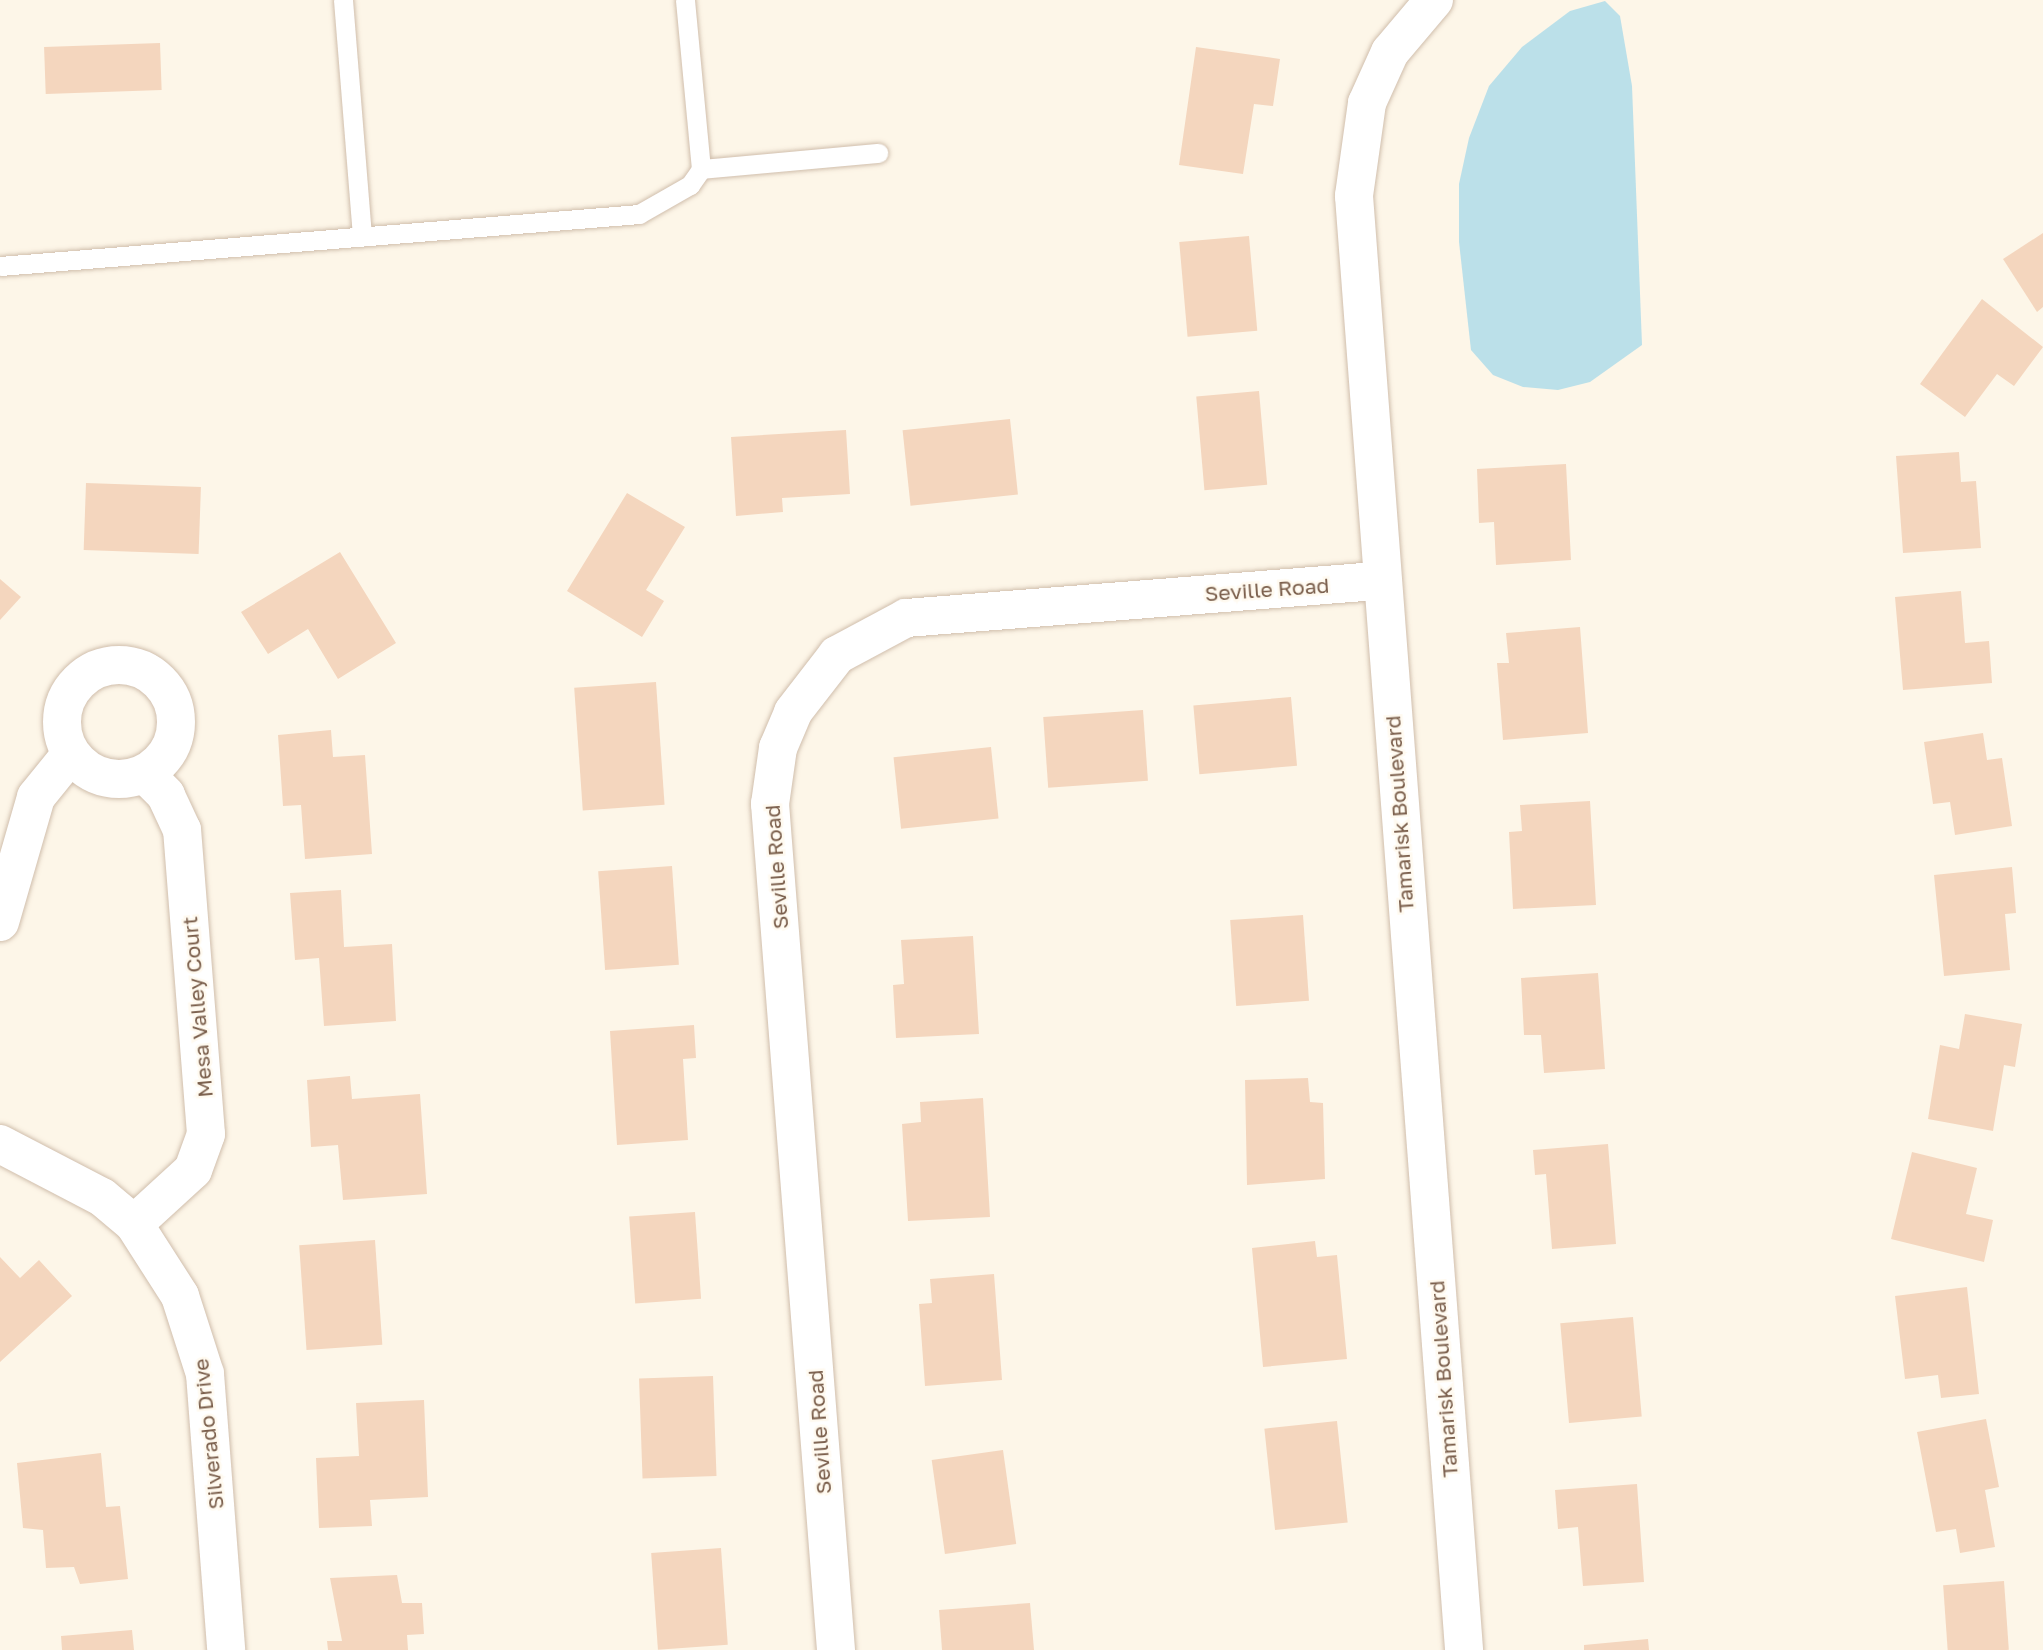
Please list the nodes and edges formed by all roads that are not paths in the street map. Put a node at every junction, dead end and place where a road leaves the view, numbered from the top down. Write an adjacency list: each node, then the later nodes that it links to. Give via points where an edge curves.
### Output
1 (343, 0): 6 (lane)
2 (685, 0): 5 (lane)
3 (1434, 0): 8 (street, Tamarisk Boulevard, via 1410,23 1385,63 1367,103 1355,169)
4 (878, 153): 5 (lane)
5 (701, 169): 6 (lane, via 690,185 639,214)
6 (362, 236): 7 (lane)
7 (0, 266)
8 (1381, 581): 15 (street, Seville Road, via 906,618 837,655 793,712 778,748 770,804); 16 (street, Tamarisk Boulevard)
9 (71, 754): 10 (street, via 96,775 121,779); 10 (street, via 61,717 67,697 95,669 134,666 160,681 176,707 172,746); 11 (street, via 36,797)
10 (145, 774): 13 (street, Mesa Valley Court, via 166,795 182,830 206,1134 193,1170)
11 (0, 922)
12 (0, 1144): 13 (street, Silverado Drive, via 79,1181)
13 (134, 1224): 14 (street, Silverado Drive, via 180,1296 205,1374)
14 (226, 1650)
15 (836, 1650)
16 (1464, 1650)

